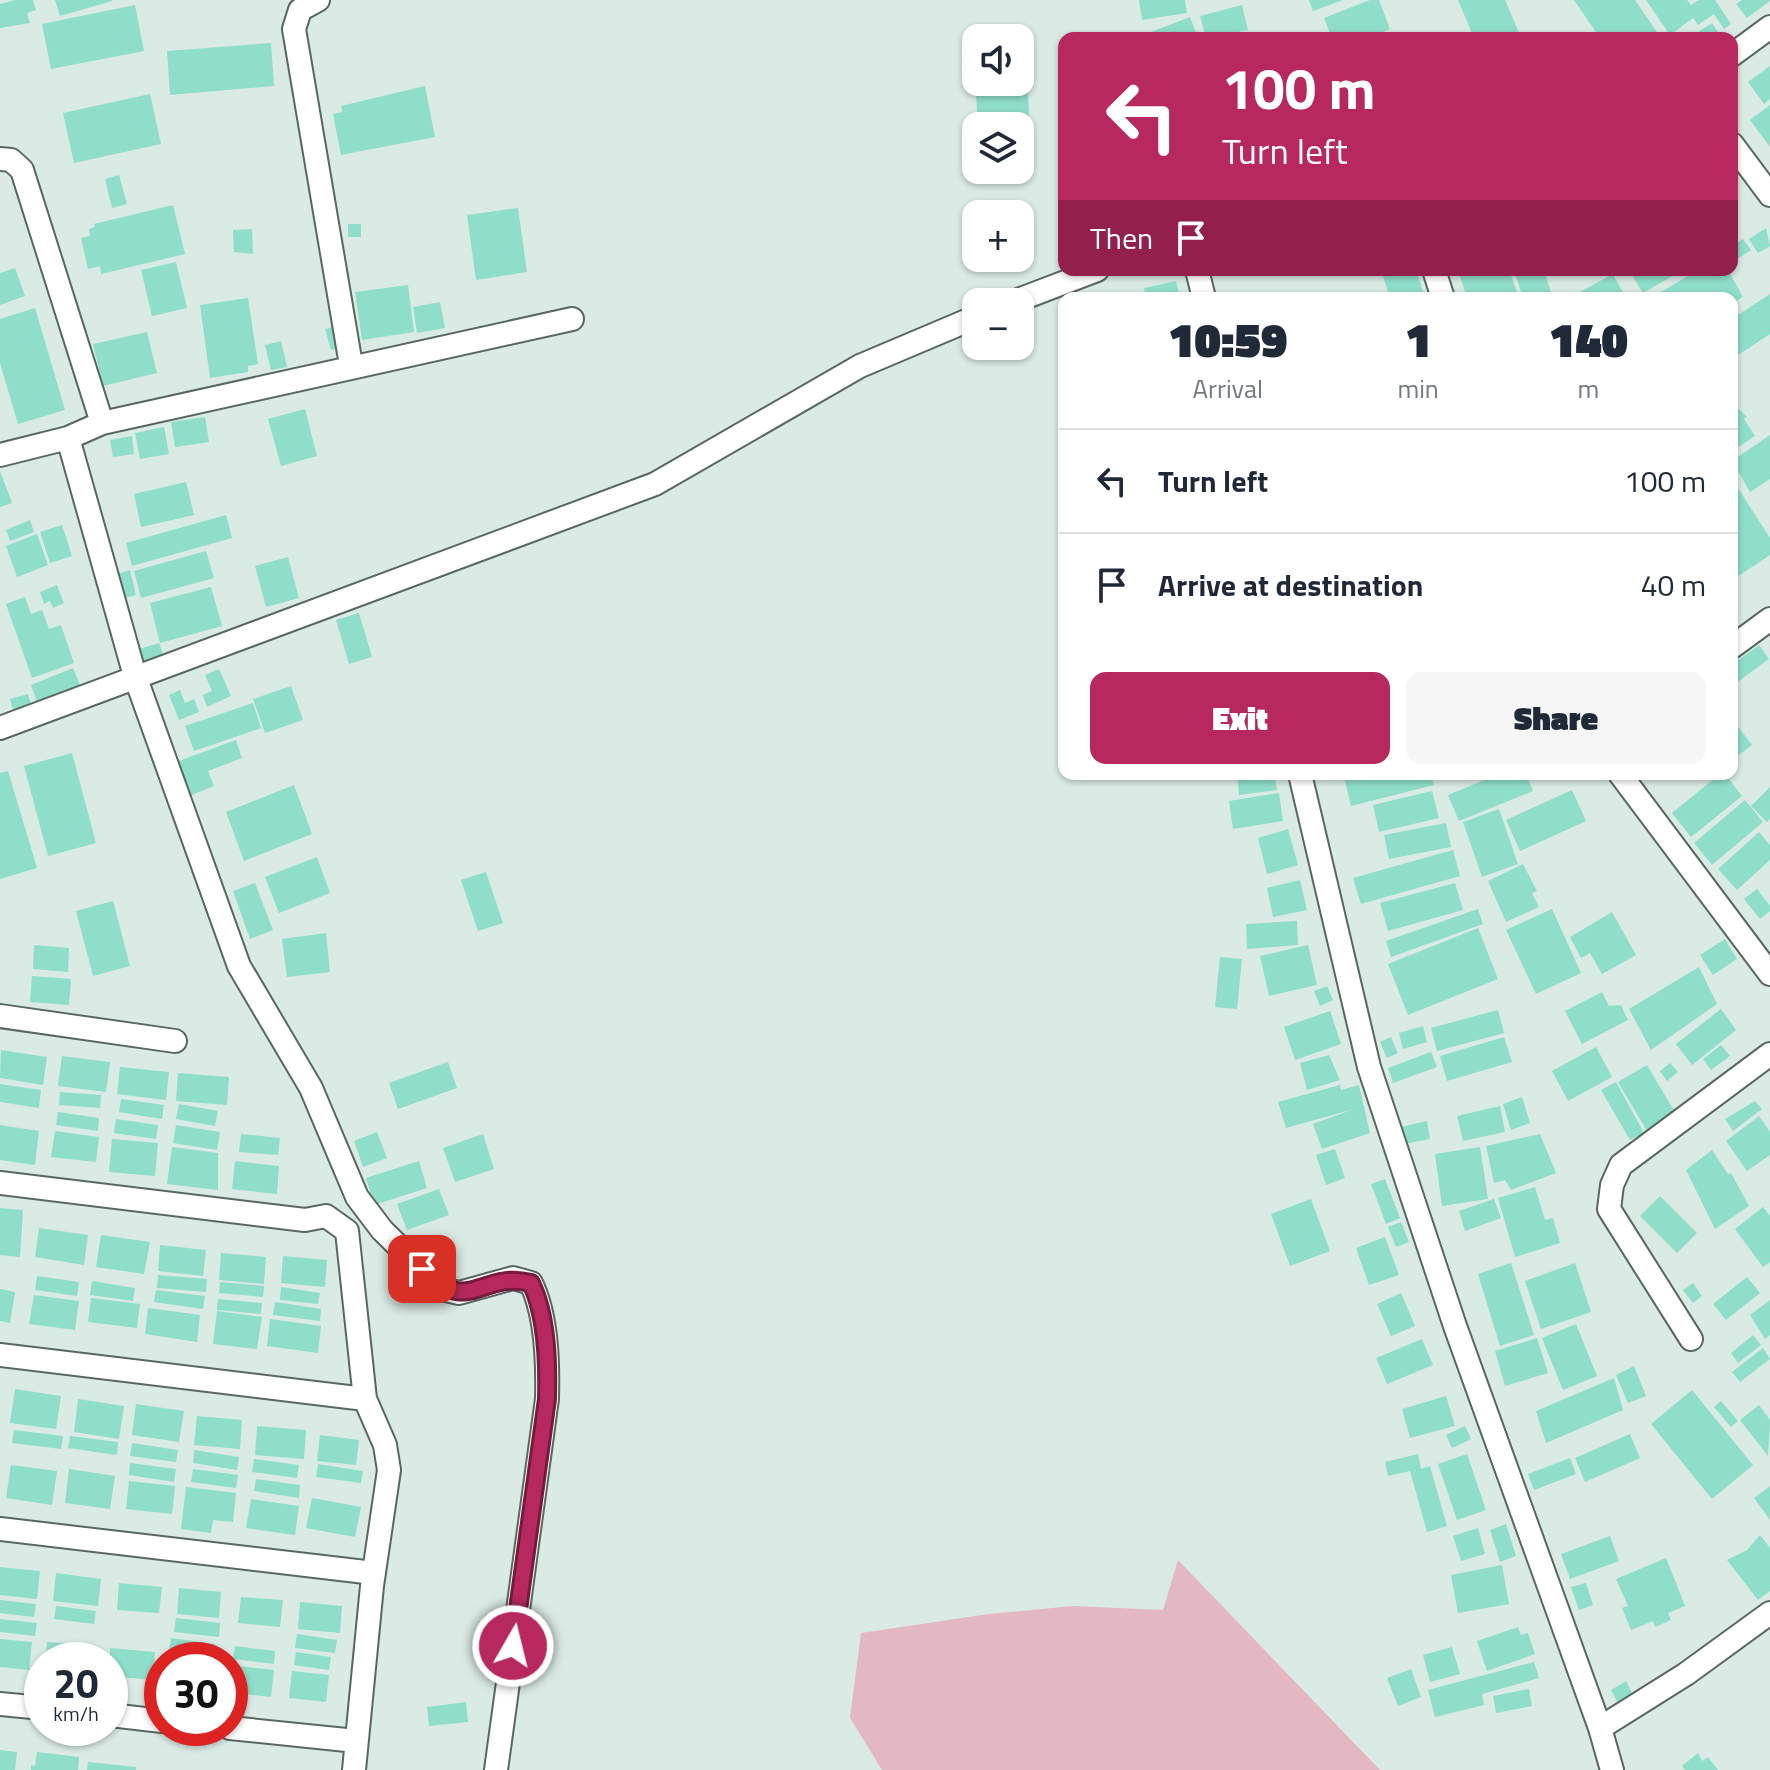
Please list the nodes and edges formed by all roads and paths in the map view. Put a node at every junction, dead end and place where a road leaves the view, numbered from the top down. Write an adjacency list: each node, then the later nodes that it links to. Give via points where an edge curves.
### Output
1 (318, 0): 11 (street, via 300,10 294,29)
2 (1770, 27): 3 (street)
3 (1738, 51)
4 (1738, 152): 6 (street)
5 (0, 159): 12 (street, via 11,160 22,170)
6 (1770, 195)
7 (1081, 276): 8 (street)
8 (1034, 294)
9 (572, 319): 11 (street)
10 (962, 323): 17 (street, via 860,366 655,484)
11 (351, 365): 12 (street)
12 (102, 423): 13 (street)
13 (68, 438): 14 (street); 17 (street)
14 (0, 455)
15 (1770, 619): 16 (street)
16 (1738, 643)
17 (135, 676): 18 (street); 38 (street, via 239,966 311,1088 357,1197 382,1230 442,1289 459,1293 513,1278 531,1283 538,1297 547,1399)
18 (0, 728)
19 (1301, 780): 34 (street, via 1369,1067 1455,1326)
20 (1624, 780): 21 (street)
21 (1770, 974)
22 (0, 1016): 23 (street)
23 (175, 1041)
24 (1770, 1054): 26 (street, via 1621,1165 1612,1185 1609,1209)
25 (0, 1183): 28 (street, via 334,1220 347,1231 352,1255)
26 (1691, 1339)
27 (0, 1355): 28 (street)
28 (365, 1399): 30 (street, via 385,1445 389,1470)
29 (0, 1529): 30 (street)
30 (374, 1573): 36 (street)
31 (1770, 1613): 34 (street)
32 (0, 1704): 33 (street)
33 (24, 1706)
34 (1600, 1728): 39 (street)
35 (248, 1730): 36 (street)
36 (356, 1741): 37 (street)
37 (354, 1770)
38 (496, 1770)
39 (1612, 1770)

